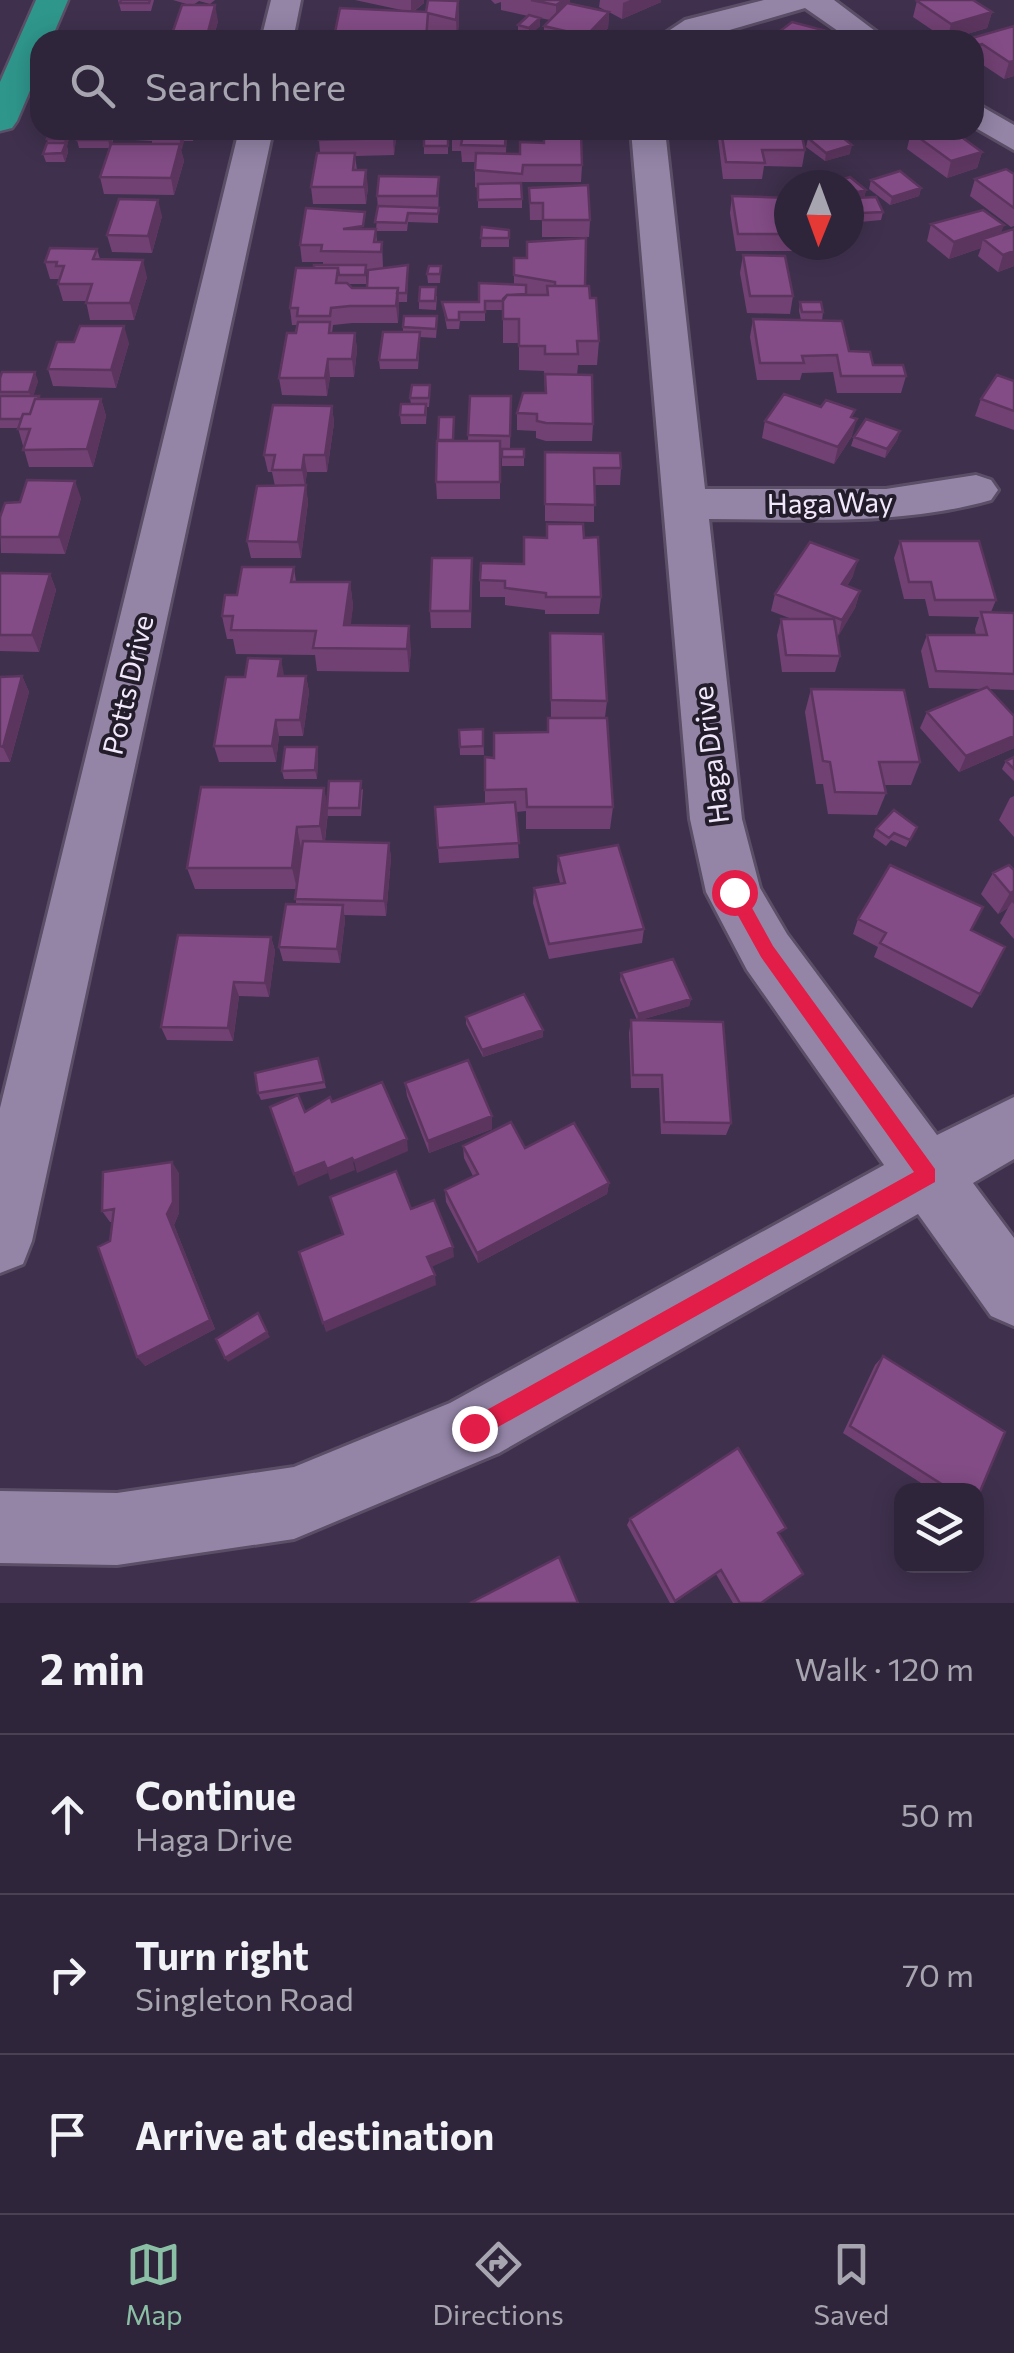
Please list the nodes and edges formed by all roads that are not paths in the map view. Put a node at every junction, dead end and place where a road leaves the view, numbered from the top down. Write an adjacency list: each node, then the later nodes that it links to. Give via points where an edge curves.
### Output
1 (52, 0): 5 (highway)
2 (286, 0): 6 (street)
3 (799, 0): 7 (street)
4 (814, 0): 8 (street)
5 (39, 30)
6 (279, 30)
7 (690, 30)
8 (857, 30)
9 (30, 51): 11 (highway)
10 (984, 119): 14 (street)
11 (0, 121)
12 (254, 140): 19 (street, Potts Drive)
13 (649, 140): 16 (street, Haga Drive)
14 (1014, 140)
15 (976, 490): 16 (street, Haga Way, via 886,504)
16 (684, 504): 18 (street, Haga Drive, via 716,819 734,892 767,952)
17 (1014, 1126): 18 (street)
18 (928, 1175): 20 (street, Haga Drive); 21 (street, via 474,1428 294,1503 117,1530)
19 (0, 1241)
20 (1014, 1293)
21 (0, 1527)

